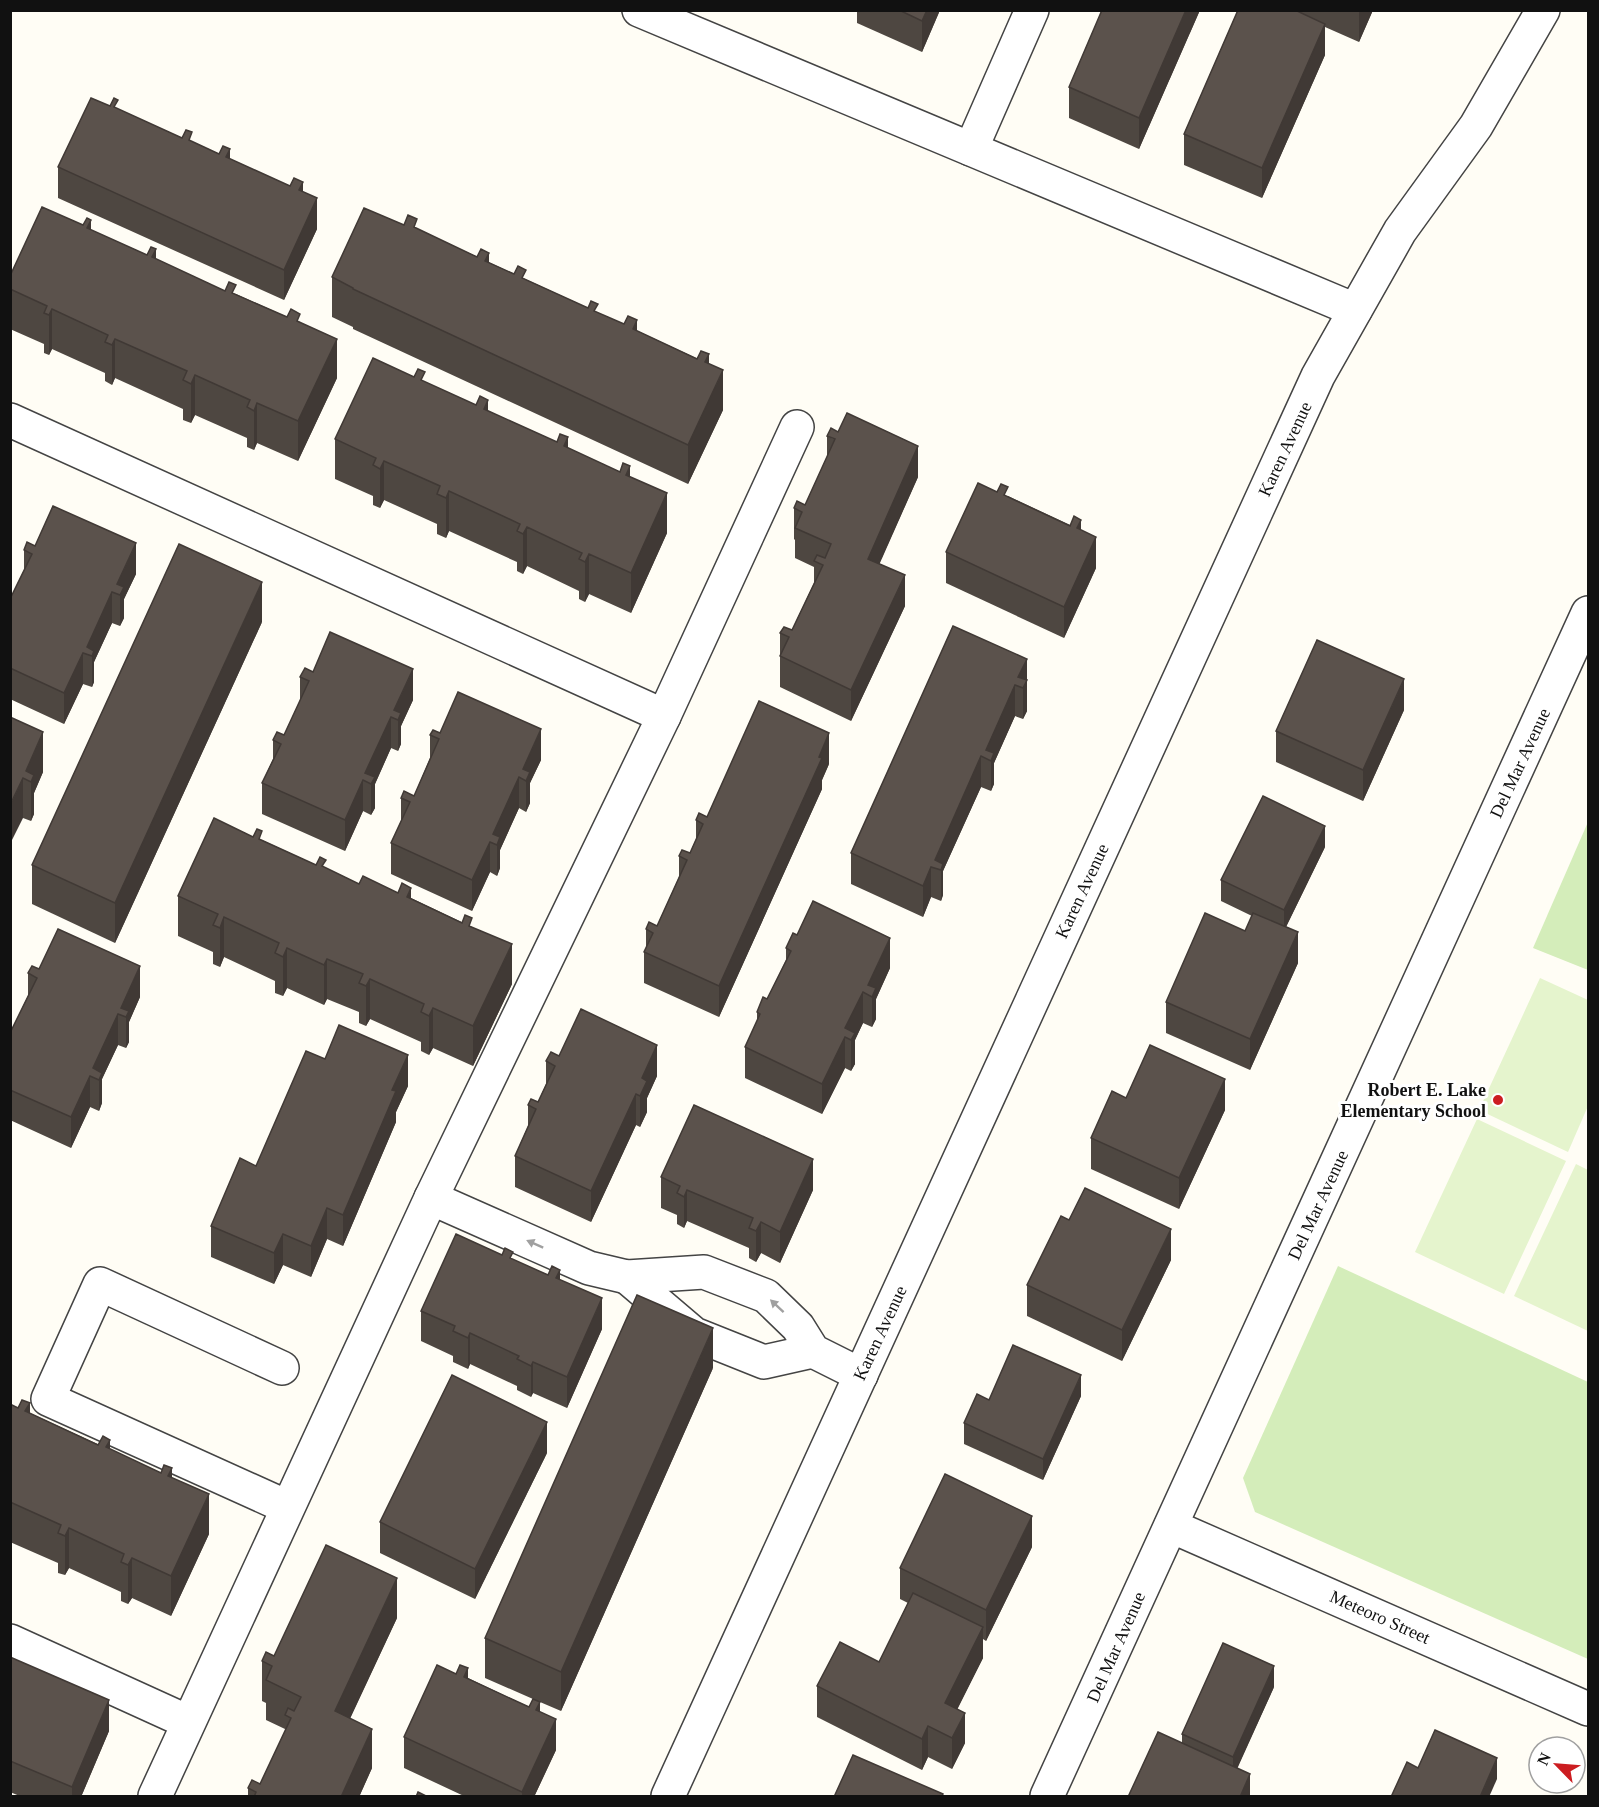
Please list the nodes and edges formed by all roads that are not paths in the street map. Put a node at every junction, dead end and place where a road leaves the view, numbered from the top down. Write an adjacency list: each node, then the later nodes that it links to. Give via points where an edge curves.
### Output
1 (639, 10): 4 (street)
2 (1032, 10): 4 (street)
3 (1543, 10): 5 (street, Karen Avenue, via 1476,126 1400,231)
4 (971, 149): 5 (street)
5 (1355, 310): 14 (street, Karen Avenue, via 1318,376)
6 (10, 420): 9 (street)
7 (797, 427): 9 (street)
8 (1588, 613): 16 (street, Del Mar Avenue)
9 (664, 716): 10 (street)
10 (431, 1197): 11 (street, one-way to 10, via 589,1268); 15 (street)
11 (627, 1277): 12 (street, via 694,1334 764,1362); 12 (street, one-way to 11, via 798,1327 766,1296 704,1272)
12 (813, 1351): 14 (street)
13 (282, 1368): 15 (street, via 100,1284 48,1399)
14 (861, 1376): 21 (street, Karen Avenue)
15 (287, 1507): 19 (street)
16 (1171, 1526): 18 (street, Meteoro Street); 22 (street, Del Mar Avenue)
17 (10, 1641): 19 (street)
18 (1588, 1709)
19 (188, 1722): 20 (street)
20 (155, 1797)
21 (668, 1797)
22 (1047, 1797)

